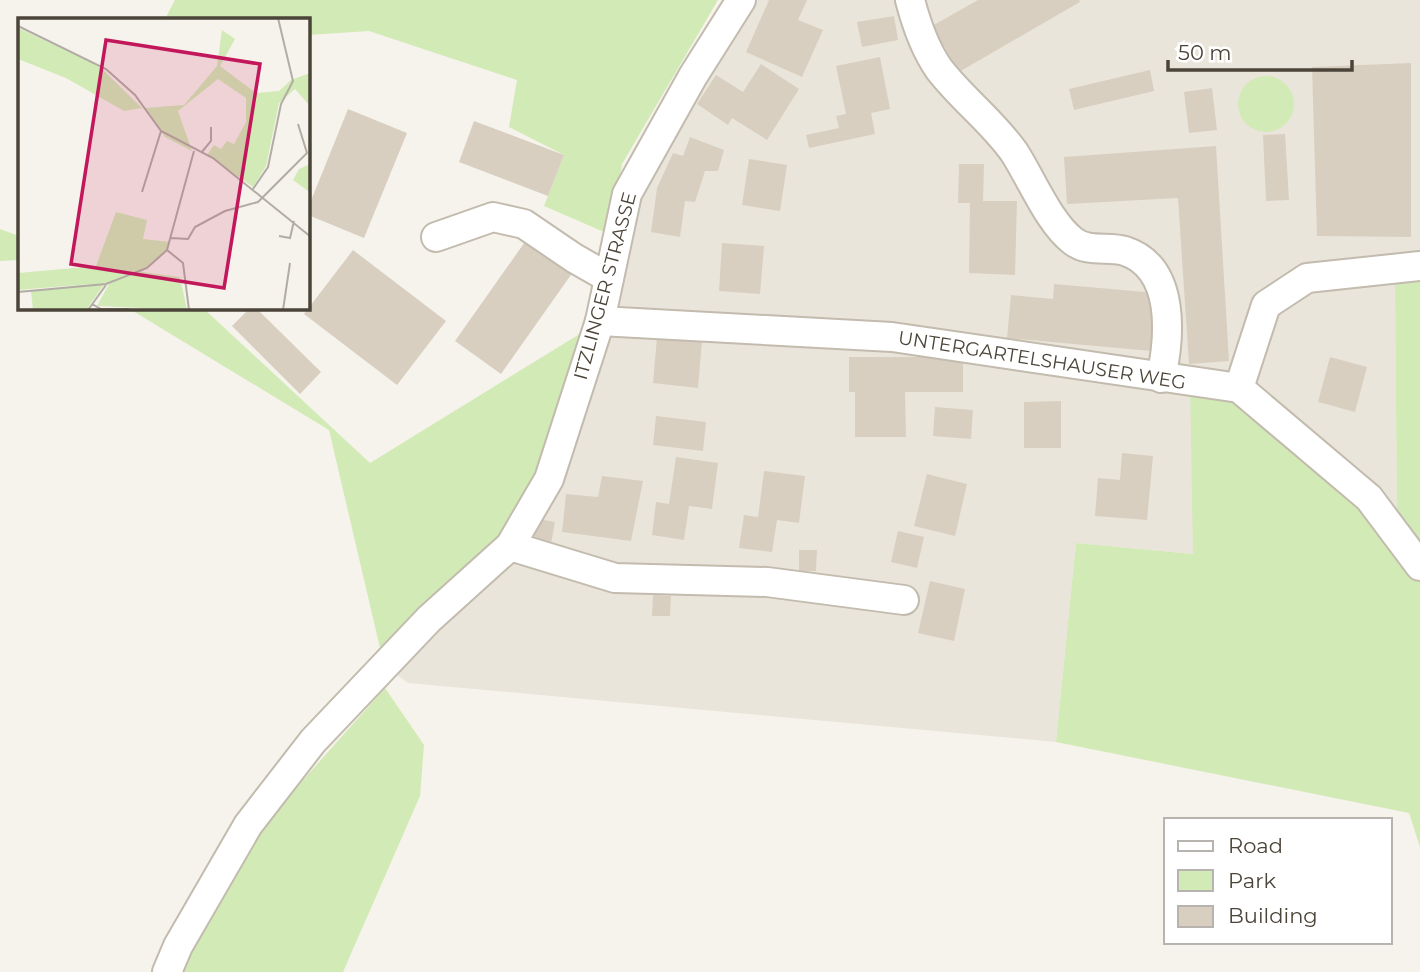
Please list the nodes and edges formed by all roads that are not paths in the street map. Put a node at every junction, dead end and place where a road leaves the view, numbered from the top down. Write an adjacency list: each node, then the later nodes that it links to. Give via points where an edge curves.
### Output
1 (741, 0): 5 (street, ITZLINGER STRASSE, via 692,75 627,194)
2 (910, 0): 7 (street, via 916,23 939,68 1013,150 1052,217 1073,242 1124,251 1153,274 1165,296 1168,316)
3 (436, 237): 5 (street, via 493,217 524,224)
4 (1420, 266): 8 (street, via 1307,278 1266,305)
5 (609, 278): 6 (street, ITZLINGER STRASSE)
6 (600, 321): 7 (street, UNTERGARTELSHAUSER WEG, via 892,337); 9 (street, ITZLINGER STRASSE, via 549,479)
7 (1161, 378): 8 (street, UNTERGARTELSHAUSER WEG)
8 (1239, 388): 10 (street, via 1369,498)
9 (510, 546): 11 (street, via 615,578 767,582); 12 (street, ITZLINGER STRASSE, via 429,619 313,741 248,825)
10 (1417, 562)
11 (904, 600)
12 (167, 972)

